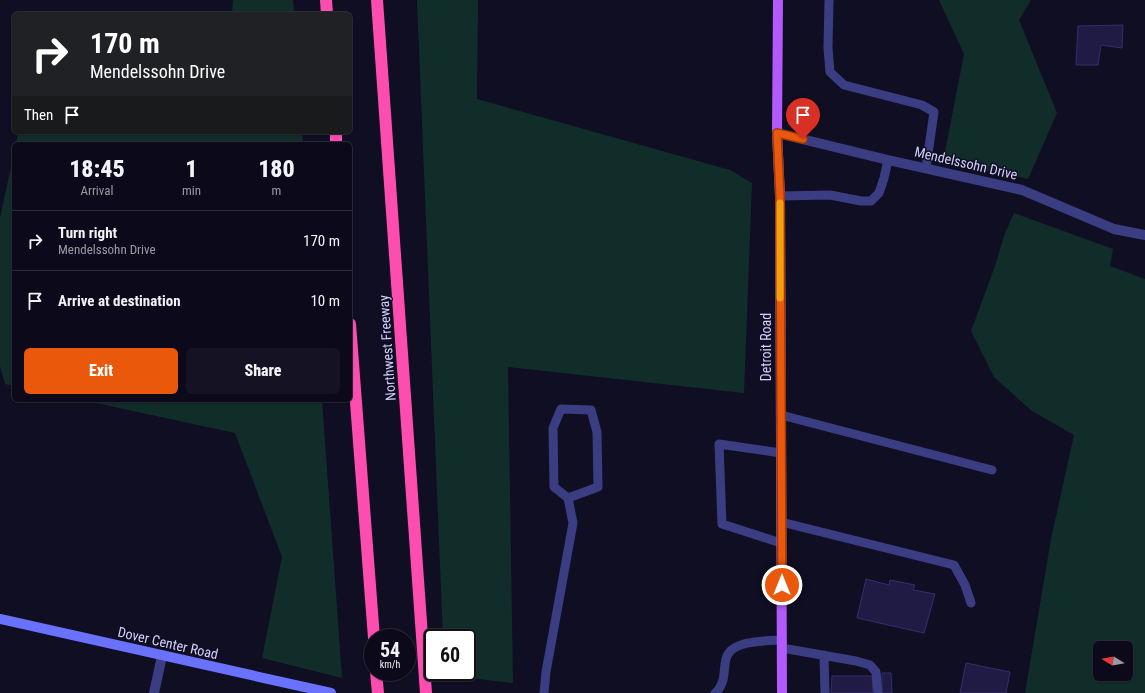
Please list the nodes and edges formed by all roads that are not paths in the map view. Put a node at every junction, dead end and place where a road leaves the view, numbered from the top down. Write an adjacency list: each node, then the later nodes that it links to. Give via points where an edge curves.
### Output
1 (326, 0): 5 (highway)
2 (377, 0): 28 (highway, Northwest Freeway)
3 (778, 0): 6 (main road, Detroit Road)
4 (829, 0): 8 (lane, via 830,72 844,85 922,105 934,112)
5 (327, 12)
6 (777, 133): 7 (street, Mendelssohn Drive); 9 (main road, Detroit Road)
7 (888, 160): 8 (street, Mendelssohn Drive); 9 (lane, via 879,193 870,201 830,195)
8 (926, 168): 10 (street, Mendelssohn Drive, via 1022,190 1114,229)
9 (780, 196): 12 (main road, Detroit Road)
10 (1145, 235)
11 (352, 350): 20 (highway)
12 (781, 415): 13 (main road, Detroit Road); 14 (lane)
13 (781, 453): 16 (main road, Detroit Road); 17 (lane, via 719,444 722,524)
14 (992, 470)
15 (568, 498): 15 (lane, via 554,487 552,428 561,408 591,410 597,432 598,487); 29 (lane, via 573,523)
16 (781, 522): 17 (main road, Detroit Road); 18 (lane, via 954,565 966,585)
17 (781, 543): 21 (main road, Detroit Road)
18 (971, 603)
19 (0, 619): 23 (street, Dover Center Road)
20 (373, 629)
21 (782, 644): 22 (lane); 30 (lane, via 743,644 733,649 728,655 719,691); 31 (main road, Detroit Road)
22 (824, 655): 32 (lane); 33 (lane, via 870,665 876,672)
23 (162, 656): 25 (street); 26 (street, Dover Center Road)
24 (377, 681): 27 (highway)
25 (154, 693)
26 (331, 693)
27 (378, 693)
28 (426, 693)
29 (544, 693)
30 (715, 693)
31 (782, 693)
32 (825, 693)
33 (878, 693)

